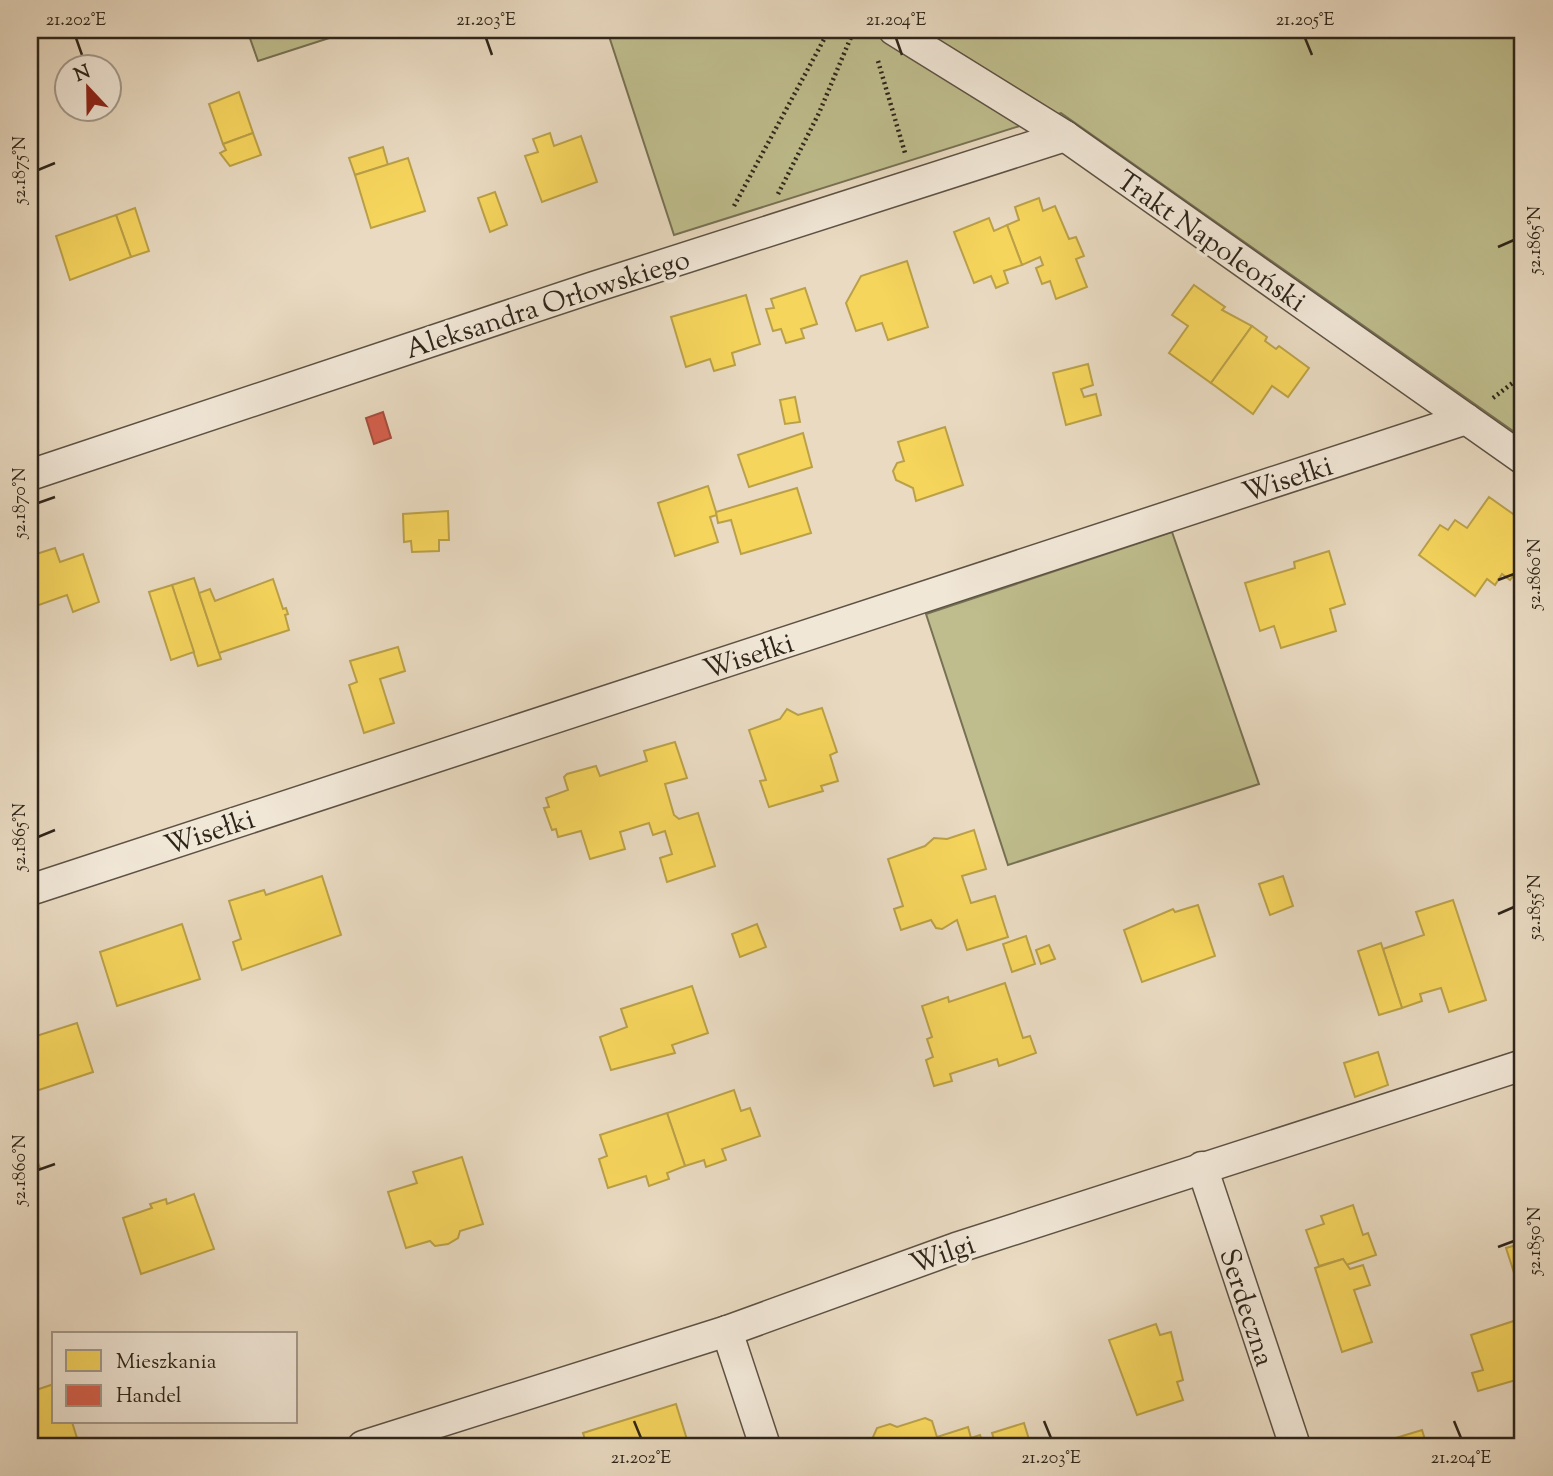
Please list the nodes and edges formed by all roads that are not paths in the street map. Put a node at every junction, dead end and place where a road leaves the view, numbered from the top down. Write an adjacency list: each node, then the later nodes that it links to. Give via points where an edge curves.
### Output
1 (894, 30): 2 (street, Trakt Napoleoński)
2 (1065, 136): 3 (street, Trakt Napoleoński); 5 (street, Aleksandra Orłowskiego)
3 (1466, 419): 4 (street, Trakt Napoleoński); 6 (street, Wisełki)
4 (1523, 459)
5 (30, 475)
6 (30, 890)
7 (1523, 1065): 8 (street, Wilgi)
8 (1202, 1167): 9 (street, Wilgi, via 956,1248); 12 (street, Serdeczna)
9 (727, 1331): 10 (street, Wilgi); 11 (street)
10 (363, 1446)
11 (765, 1446)
12 (1295, 1446)

